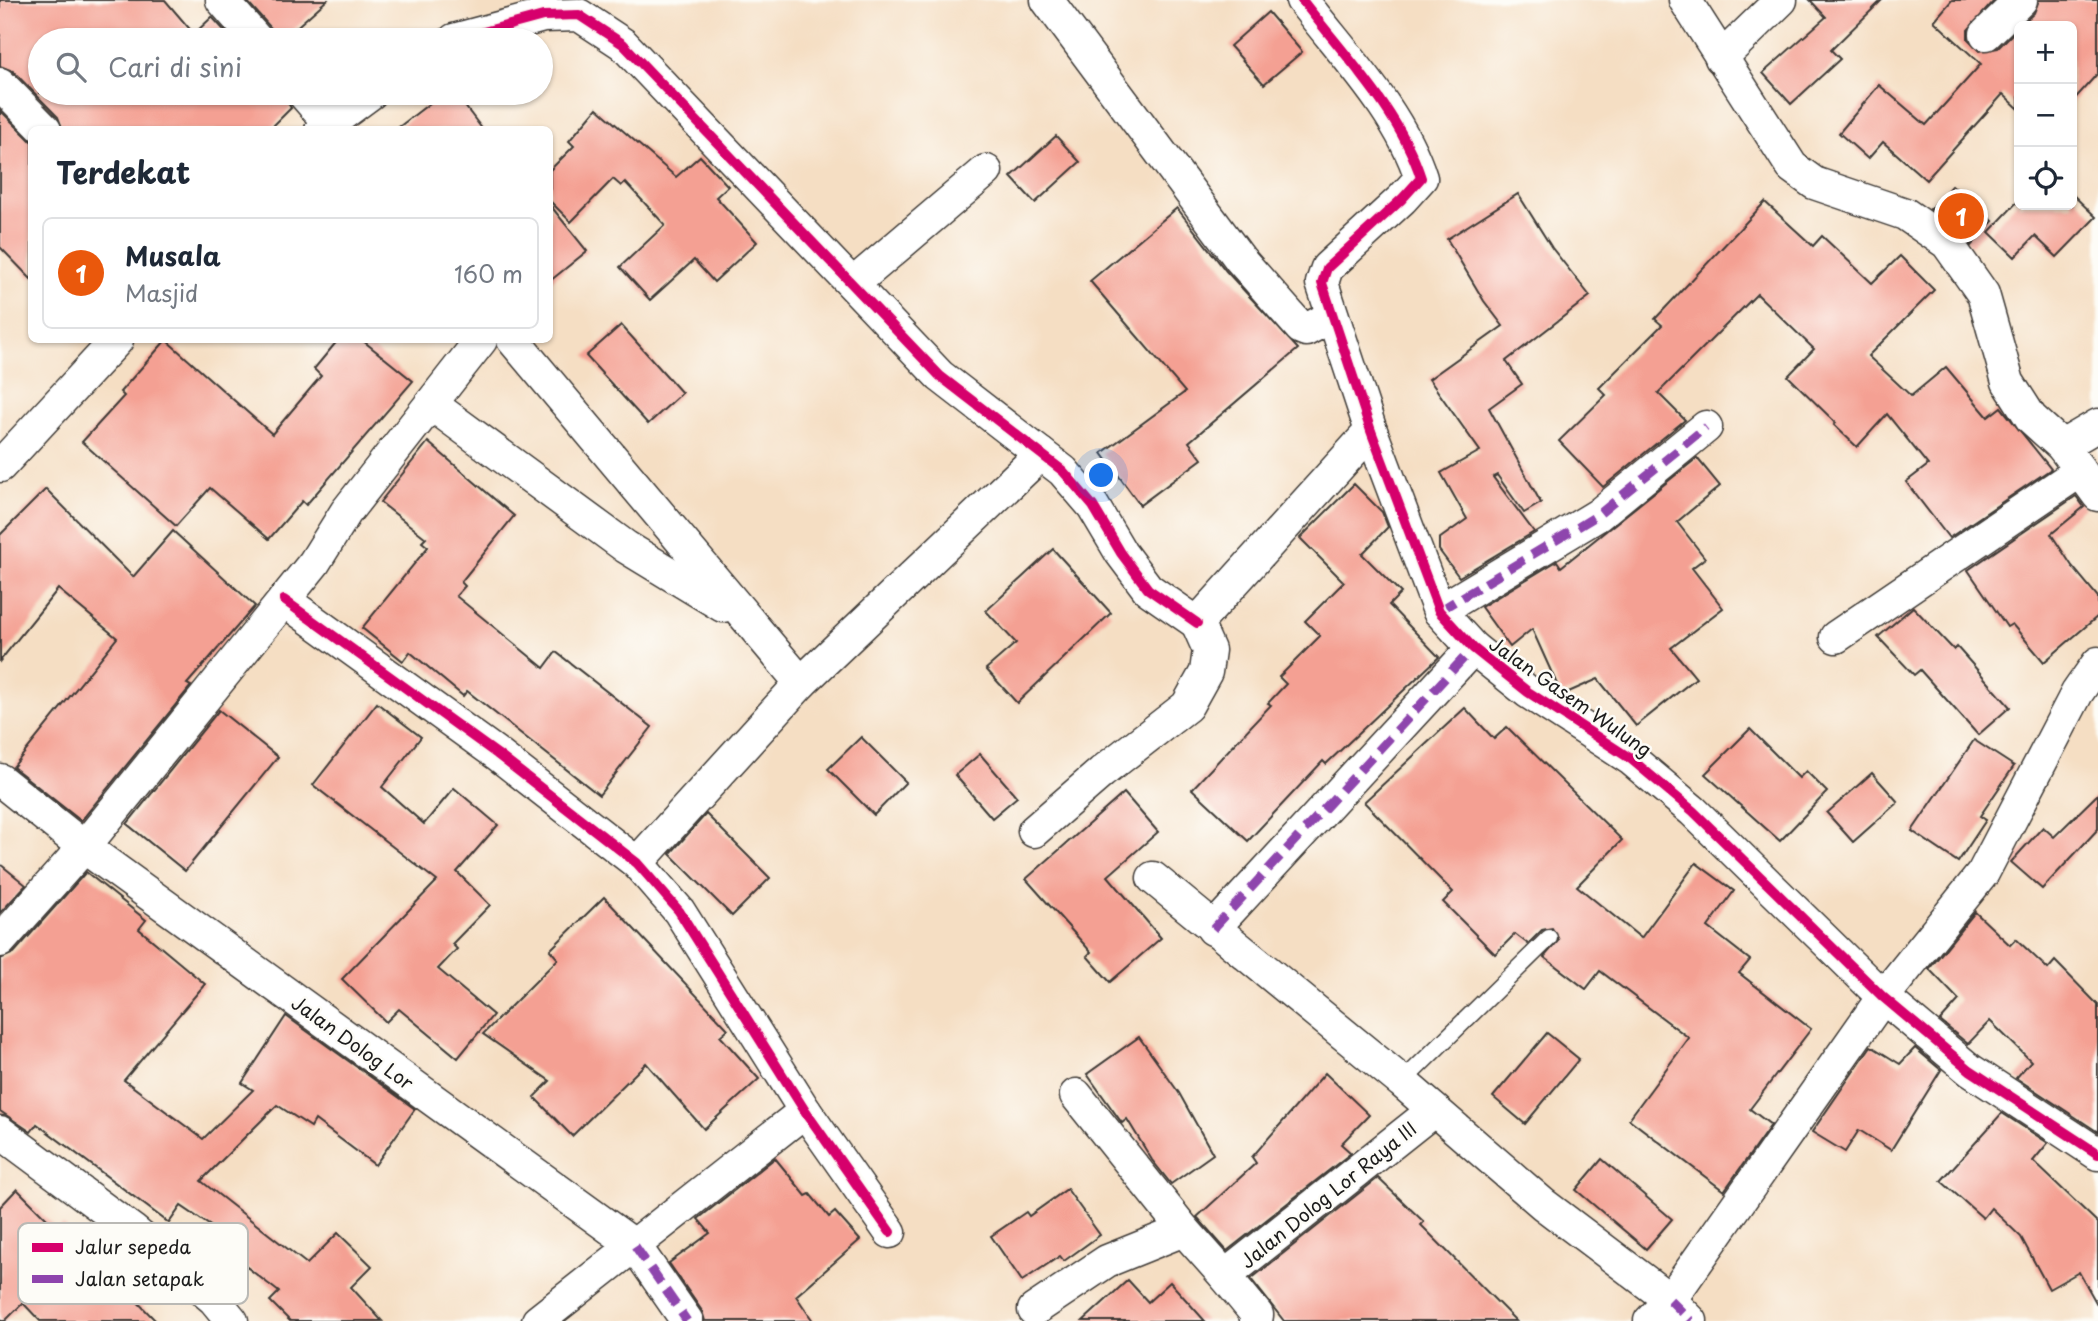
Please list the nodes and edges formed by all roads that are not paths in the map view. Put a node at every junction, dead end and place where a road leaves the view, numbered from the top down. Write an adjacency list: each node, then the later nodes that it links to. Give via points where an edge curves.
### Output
1 (222, 0): 8 (street)
2 (1047, 0): 20 (street, via 1240,259 1301,328 1306,330)
3 (1302, 0): 20 (street, Jalan Gasem Wulung, via 1377,97 1421,178 1327,268 1322,283)
4 (1685, 0): 11 (street)
5 (1781, 0): 11 (street)
6 (2021, 0): 10 (street)
7 (589, 7): 9 (street); 19 (street)
8 (246, 28)
9 (498, 28)
10 (1986, 34)
11 (1721, 58): 30 (street, via 1792,167 1814,183 1905,214 1947,243 1983,294 2008,382 2031,418)
12 (0, 85): 15 (street)
13 (312, 105): 16 (street)
14 (356, 105): 17 (street)
15 (41, 126)
16 (327, 126)
17 (329, 126)
18 (986, 171): 19 (street)
19 (853, 284): 28 (street, via 940,376)
20 (1332, 316): 27 (street, Jalan Gasem Wulung)
21 (114, 343): 29 (street)
22 (479, 343): 24 (street)
23 (515, 343): 33 (street)
24 (431, 404): 31 (street); 33 (street, via 626,547)
25 (2098, 425): 30 (street)
26 (1706, 427): 32 (street, via 1598,514)
27 (1371, 431): 32 (street, Jalan Gasem Wulung); 34 (street)
28 (1041, 454): 34 (street, via 1063,471 1093,506 1148,589); 38 (street)
29 (0, 466)
30 (2080, 471): 35 (street)
31 (284, 600): 41 (street); 42 (street, via 497,754)
32 (1439, 611): 36 (street, Jalan Gasem Wulung)
33 (744, 618): 38 (street)
34 (1197, 623): 40 (street, via 1209,650 1206,672 1187,706)
35 (1836, 637)
36 (1473, 648): 44 (street); 47 (street, Jalan Gasem Wulung, via 1528,692 1662,784)
37 (2098, 663): 47 (street, via 2077,693 1983,873)
38 (801, 683): 42 (street)
39 (0, 780): 41 (street, Jalan Dolog Lor)
40 (1034, 831)
41 (84, 847): 46 (street); 57 (street, Jalan Dolog Lor)
42 (637, 863): 51 (street, via 679,911)
43 (1153, 878): 44 (street)
44 (1213, 929): 48 (street)
45 (1549, 938): 48 (lane)
46 (0, 941)
47 (1883, 998): 53 (street, Jalan Gasem Wulung, via 1970,1070); 61 (street)
48 (1402, 1082): 50 (street)
49 (1076, 1096): 55 (street)
50 (1434, 1110): 58 (street, Jalan Dolog Lor Raya III); 61 (street, Jalan Dolog Lor Raya III)
51 (806, 1111): 56 (street); 57 (street)
52 (0, 1132): 54 (street)
53 (2098, 1154)
54 (123, 1223)
55 (1184, 1230): 58 (street); 60 (street, via 1107,1261)
56 (890, 1232)
57 (635, 1245): 63 (street); 64 (street, Jalan Dolog Lor)
58 (1226, 1276): 65 (street, Jalan Dolog Lor Raya III, via 1257,1315)
59 (218, 1304): 62 (street)
60 (1034, 1310)
61 (1670, 1314)
62 (232, 1321)
63 (538, 1321)
64 (687, 1321)
65 (1256, 1321)

